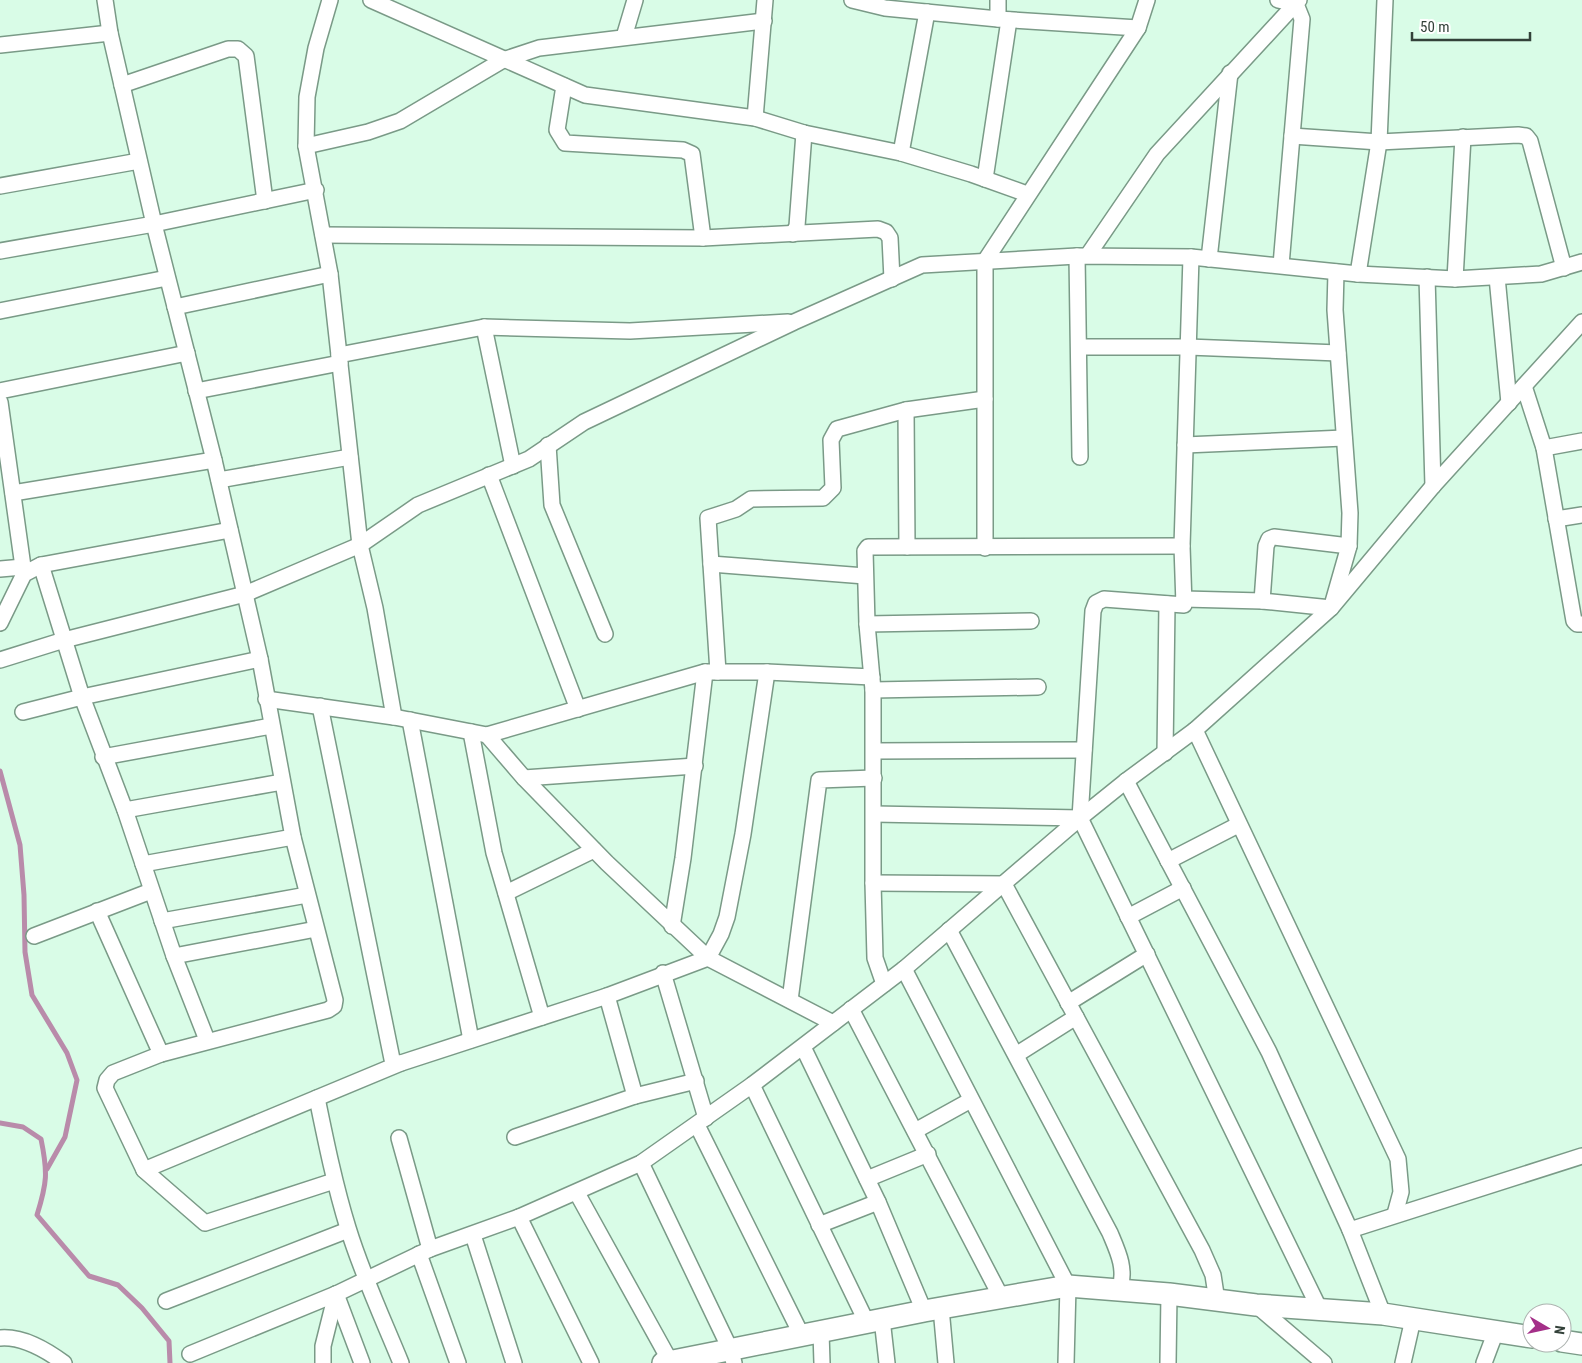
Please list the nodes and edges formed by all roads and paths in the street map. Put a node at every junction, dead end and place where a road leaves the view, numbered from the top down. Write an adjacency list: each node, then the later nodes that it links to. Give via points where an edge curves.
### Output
1 (105, 0): 16 (street)
2 (330, 0): 28 (street, via 316,48 307,97)
3 (371, 0): 19 (street)
4 (636, 0): 17 (street)
5 (765, 0): 14 (street)
6 (852, 0): 12 (street, via 885,8)
7 (998, 0): 13 (street)
8 (1147, 0): 15 (street)
9 (1278, 0): 11 (street)
10 (1385, 0): 27 (street)
11 (1298, 2): 20 (street); 25 (street, via 1302,19)
12 (928, 12): 13 (street); 29 (street)
13 (1003, 19): 15 (street); 31 (street)
14 (764, 21): 17 (street); 23 (street)
15 (1138, 28): 34 (street)
16 (110, 33): 18 (street); 21 (street)
17 (624, 37): 19 (street, via 539,48)
18 (0, 45)
19 (503, 60): 22 (street); 28 (street, via 400,121)
20 (1230, 74): 41 (street, via 1157,154); 43 (street)
21 (122, 85): 30 (street); 35 (street, via 228,49 238,49 246,56)
22 (564, 86): 23 (street, via 585,95); 39 (street, via 557,130 565,143 683,150 692,154)
23 (755, 118): 24 (street)
24 (804, 133): 29 (street); 37 (street, via 797,226)
25 (1292, 136): 27 (street); 46 (street)
26 (1463, 138): 27 (street); 47 (street, via 1518,135 1526,136 1530,141); 55 (street)
27 (1379, 142): 50 (street)
28 (306, 146): 33 (street)
29 (901, 154): 31 (street)
30 (139, 161): 32 (street); 36 (street)
31 (985, 179): 34 (street)
32 (0, 186)
33 (316, 190): 35 (street); 38 (street)
34 (1027, 194): 44 (street)
35 (265, 201): 36 (street)
36 (154, 224): 40 (street); 52 (street)
37 (793, 234): 39 (street); 54 (street, via 878,229 886,232 890,238)
38 (323, 235): 39 (street); 49 (street)
39 (703, 238)
40 (0, 251)
41 (1082, 256): 42 (street); 44 (street); 61 (street)
42 (1191, 257): 43 (street); 62 (street)
43 (1209, 259): 46 (street)
44 (985, 261): 54 (street, via 922,265); 69 (street)
45 (1582, 262): 47 (street)
46 (1281, 265): 48 (street)
47 (1564, 268): 51 (street, via 1541,274)
48 (1336, 272): 50 (street); 64 (street)
49 (330, 274): 56 (street); 65 (street)
50 (1358, 274): 53 (street)
51 (1497, 276): 55 (street); 71 (street)
52 (167, 278): 56 (street); 57 (street)
53 (1427, 278): 55 (street); 84 (street)
54 (892, 279): 58 (street)
55 (1455, 279)
56 (175, 307): 63 (street)
57 (0, 311)
58 (794, 322): 60 (street, via 630,331); 75 (street, via 584,422)
59 (1582, 322): 66 (street)
60 (484, 327): 65 (street); 81 (street)
61 (1079, 347): 62 (street); 79 (street)
62 (1188, 347): 64 (street); 76 (street)
63 (187, 353): 67 (street); 68 (street)
64 (1338, 353): 73 (street)
65 (339, 359): 68 (street); 78 (street)
66 (1524, 386): 71 (street); 77 (street)
67 (0, 390)
68 (196, 391): 80 (street)
69 (985, 399): 72 (street); 93 (street)
70 (0, 402): 85 (street)
71 (1508, 403): 84 (street)
72 (906, 410): 92 (street); 94 (street, via 837,429 831,440 833,488 823,498 751,500 736,509 710,516 707,521)
73 (1344, 438): 76 (street); 91 (street, via 1350,513)
74 (1582, 441): 77 (street)
75 (548, 445): 81 (street); 108 (street, via 552,505)
76 (1185, 445): 90 (street)
77 (1544, 448): 87 (street)
78 (350, 457): 83 (street); 89 (street)
79 (1080, 457)
80 (214, 460): 83 (street); 85 (street)
81 (513, 466): 82 (street)
82 (489, 476): 89 (street, via 418,506); 119 (street)
83 (219, 480): 88 (street)
84 (1433, 486): 103 (street)
85 (13, 494): 97 (street)
86 (1582, 515): 87 (street)
87 (1556, 519): 107 (street, via 1574,621)
88 (230, 530): 95 (street); 99 (street)
89 (360, 545): 99 (street); 121 (street)
90 (1182, 546): 93 (street); 100 (street)
91 (1349, 546): 101 (street, via 1269,539); 103 (street)
92 (907, 547): 93 (street); 98 (street, via 868,547 864,550)
93 (985, 548)
94 (711, 564): 98 (street); 112 (street)
95 (42, 565): 97 (street); 109 (street)
96 (0, 569): 97 (street)
97 (23, 570): 105 (street)
98 (865, 576): 106 (street)
99 (245, 594): 109 (street); 110 (street)
100 (1184, 599): 101 (street); 102 (street, via 1184,605)
101 (1262, 601): 103 (street)
102 (1167, 604): 127 (street, via 1104,599 1096,603); 129 (street)
103 (1331, 608): 124 (street)
104 (1031, 621): 106 (street)
105 (0, 623)
106 (867, 624): 114 (street)
107 (1582, 624)
108 (605, 634)
109 (64, 640): 111 (street); 116 (street)
110 (260, 659): 116 (street); 117 (street)
111 (0, 660)
112 (712, 672): 113 (street); 119 (street); 131 (street)
113 (767, 672): 114 (street); 159 (street, via 727,917)
114 (872, 684): 115 (street); 128 (street)
115 (1038, 687)
116 (82, 697): 120 (street); 130 (street)
117 (266, 698): 118 (street); 123 (street)
118 (320, 706): 121 (street); 175 (street, via 392,1059)
119 (578, 709): 126 (street)
120 (23, 712)
121 (394, 717): 122 (street)
122 (410, 720): 125 (street); 171 (street)
123 (272, 726): 130 (street); 135 (street)
124 (1196, 730): 129 (street); 139 (street)
125 (471, 732): 126 (street); 148 (street, via 494,853)
126 (487, 735): 132 (street)
127 (1084, 750): 128 (street); 138 (street)
128 (875, 752): 133 (street)
129 (1165, 753): 134 (street)
130 (103, 757): 136 (street)
131 (696, 766): 132 (street); 153 (street)
132 (524, 778): 141 (street)
133 (874, 778): 137 (street); 164 (street, via 819,780)
134 (1126, 781): 138 (street); 142 (street)
135 (282, 782): 136 (street); 140 (street)
136 (124, 810): 143 (street)
137 (874, 814): 138 (street); 144 (street)
138 (1080, 818): 145 (street); 151 (street)
139 (1238, 825): 142 (street); 193 (street, via 1398,1158 1401,1192)
140 (293, 837): 143 (street); 149 (street)
141 (594, 850): 148 (street); 153 (street)
142 (1168, 861): 146 (street)
143 (143, 864): 147 (street)
144 (873, 883): 145 (street); 162 (street, via 875,958)
145 (1004, 884): 155 (street); 165 (street)
146 (1183, 888): 151 (street); 197 (street, via 1269,1052)
147 (151, 891): 150 (street); 152 (street)
148 (506, 894): 167 (street)
149 (307, 895): 152 (street); 154 (street)
150 (98, 911): 156 (street); 173 (street)
151 (1128, 917): 157 (street)
152 (162, 921): 158 (street)
153 (672, 926): 159 (street)
154 (316, 929): 158 (street); 170 (street, via 334,1006)
155 (949, 930): 160 (street); 174 (street)
156 (34, 936)
157 (1146, 954): 165 (street); 210 (street)
158 (174, 956): 170 (street)
159 (708, 958): 161 (street); 164 (street)
160 (904, 969): 162 (street); 180 (street)
161 (663, 973): 163 (street); 176 (street)
162 (884, 984): 166 (street)
163 (607, 996): 167 (street); 178 (street)
164 (790, 1000): 169 (street)
165 (1068, 1003): 168 (street)
166 (851, 1009): 169 (street); 182 (street)
167 (542, 1017): 171 (street)
168 (1076, 1017): 174 (street); 207 (street, via 1202,1250 1213,1275)
169 (833, 1023): 172 (street)
170 (207, 1040): 173 (street)
171 (471, 1040): 175 (street)
172 (803, 1047): 177 (street); 189 (street)
173 (161, 1054): 188 (street, via 106,1080 105,1088)
174 (1016, 1055): 202 (street, via 1110,1233 1124,1276)
175 (401, 1063): 179 (street)
176 (696, 1081): 178 (street); 181 (street)
177 (752, 1085): 181 (street); 195 (street)
178 (635, 1096): 183 (street)
179 (317, 1098): 188 (street); 190 (street)
180 (971, 1100): 182 (street); 201 (street)
181 (702, 1121): 187 (street); 215 (street)
182 (915, 1130): 185 (street)
183 (515, 1137)
184 (399, 1138): 199 (street)
185 (928, 1154): 189 (street); 205 (street)
186 (1582, 1156): 193 (street)
187 (641, 1163): 191 (street); 219 (street)
188 (144, 1170): 190 (street, via 205,1223)
189 (867, 1179): 192 (street)
190 (334, 1181): 196 (street)
191 (577, 1193): 194 (street); 220 (street)
192 (878, 1202): 195 (street); 209 (street)
193 (1395, 1214): 197 (street)
194 (519, 1217): 198 (street); 227 (street)
195 (820, 1225): 213 (street)
196 (348, 1230): 200 (street); 206 (street)
197 (1350, 1230): 211 (street)
198 (473, 1235): 199 (street); 226 (street)
199 (424, 1252): 200 (street); 225 (street)
200 (366, 1281): 203 (street); 224 (street)
201 (1068, 1286): 202 (street); 205 (street); 231 (street)
202 (1120, 1289): 204 (street)
203 (336, 1294): 218 (street); 222 (street, via 323,1346); 223 (street)
204 (1169, 1294): 207 (street); 232 (street)
205 (1002, 1298): 209 (street)
206 (166, 1301)
207 (1218, 1301): 208 (street)
208 (1256, 1305): 210 (street); 233 (street)
209 (933, 1309): 213 (street); 230 (street)
210 (1320, 1310): 211 (street)
211 (1382, 1314): 212 (street)
212 (1413, 1319): 214 (street); 234 (street)
213 (874, 1321): 215 (street); 229 (street)
214 (1496, 1331): 216 (street); 235 (street)
215 (811, 1334): 219 (street); 228 (street)
216 (1522, 1335)
217 (0, 1338): 221 (street, via 12,1337 31,1344)
218 (190, 1354)
219 (733, 1357): 220 (street)
220 (666, 1362)
221 (64, 1363)
222 (324, 1363)
223 (362, 1363)
224 (402, 1363)
225 (458, 1363)
226 (514, 1363)
227 (591, 1363)
228 (822, 1363)
229 (887, 1363)
230 (946, 1363)
231 (1066, 1363)
232 (1168, 1363)
233 (1324, 1363)
234 (1403, 1363)
235 (1484, 1363)

